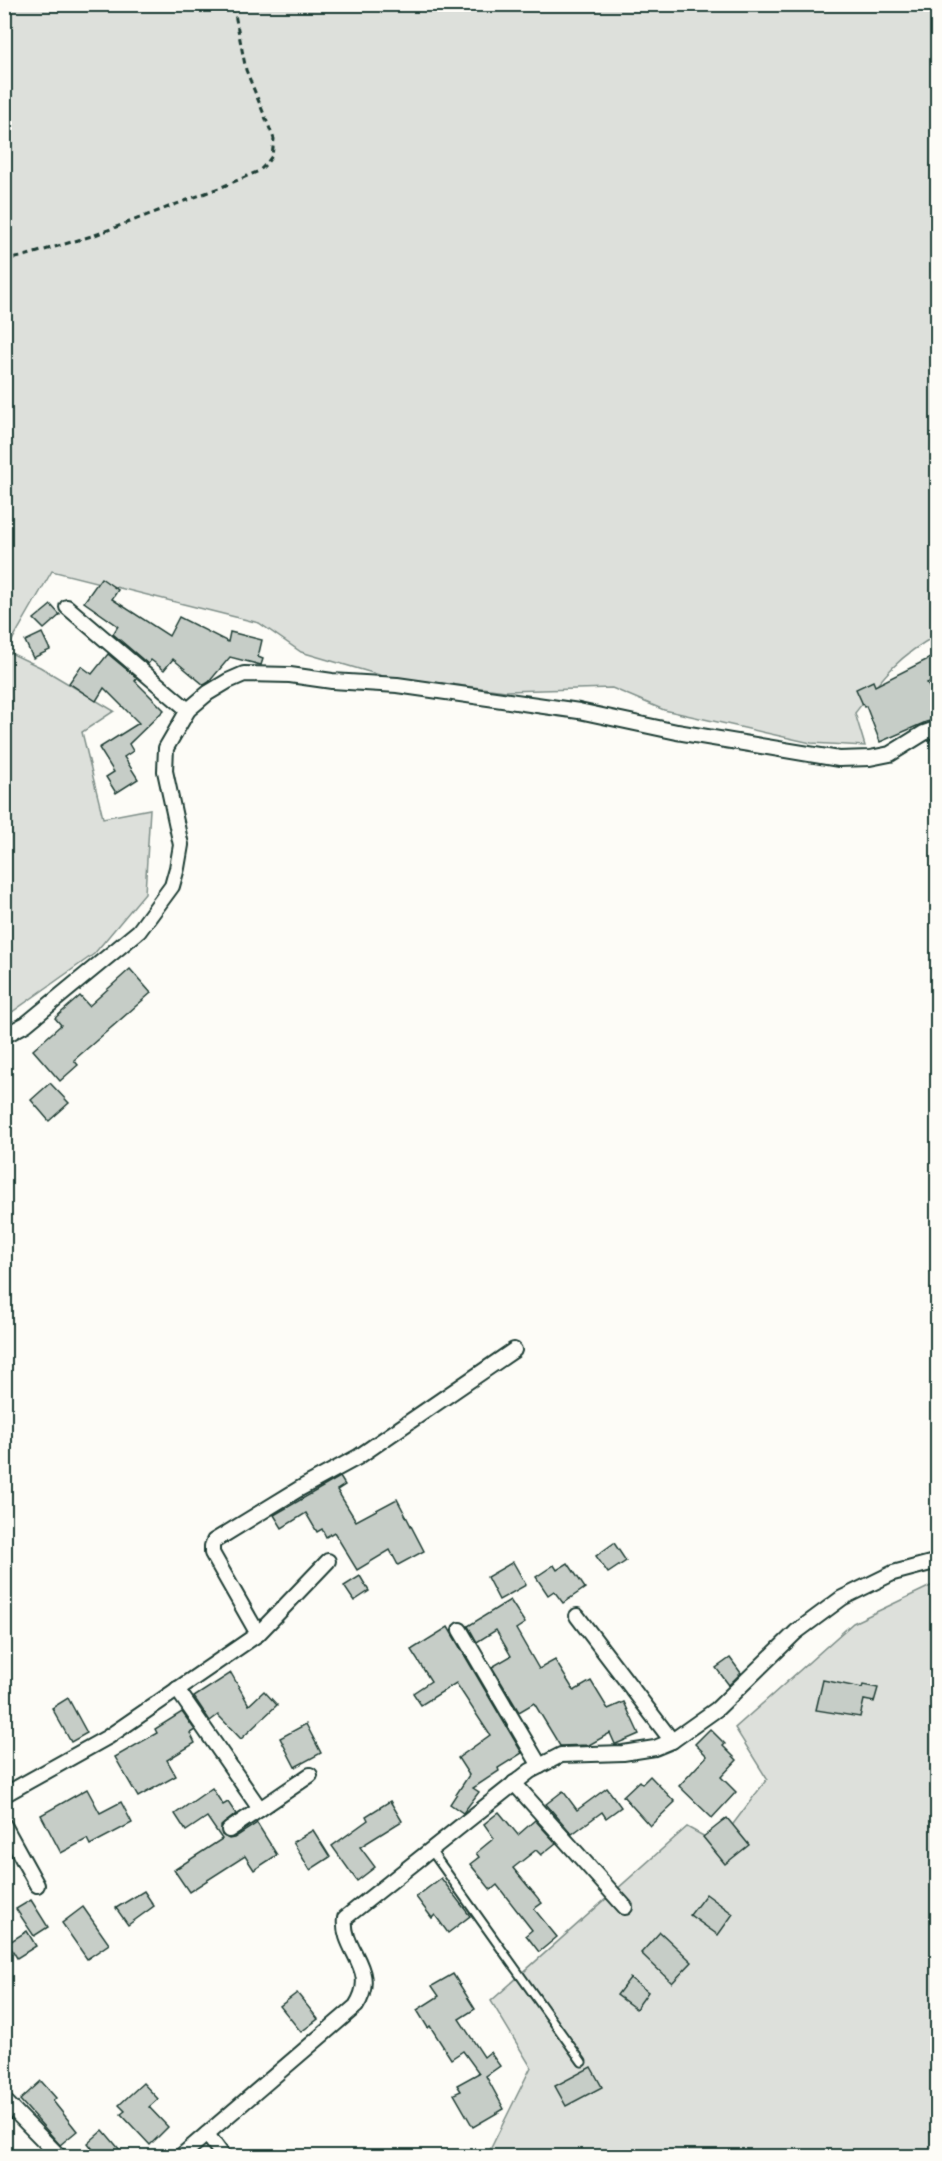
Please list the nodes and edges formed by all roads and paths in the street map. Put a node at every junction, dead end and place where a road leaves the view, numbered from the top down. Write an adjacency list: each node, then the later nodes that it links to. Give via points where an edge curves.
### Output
1 (233, 4): 2 (path, via 246,70 274,139 272,156 266,164 224,186 95,235)
2 (4, 260)
3 (67, 607): 4 (street)
4 (188, 710): 5 (street, via 228,681 244,674 262,673 397,685 579,711 839,759 890,754); 6 (street, via 166,748 164,759 181,845 172,886 139,931 26,1024)
5 (938, 728)
6 (4, 1036)
7 (514, 1350): 12 (street, via 358,1457 214,1541 212,1553)
8 (328, 1561): 12 (street)
9 (938, 1561): 14 (street, via 893,1573 842,1598 796,1632 717,1709)
10 (577, 1616): 14 (street)
11 (460, 1630): 15 (street)
12 (258, 1634): 13 (street)
13 (177, 1689): 18 (street, via 108,1737); 19 (street)
14 (672, 1741): 15 (street, via 623,1753 561,1755)
15 (540, 1766): 17 (street)
16 (310, 1775): 19 (street)
17 (514, 1783): 22 (street); 24 (street)
18 (4, 1795)
19 (261, 1809): 21 (street)
20 (4, 1825): 23 (street)
21 (229, 1830)
22 (430, 1849): 25 (lane); 27 (street, via 345,1918 345,1930 364,1978 356,2006)
23 (37, 1886)
24 (625, 1907)
25 (582, 2062)
26 (4, 2100): 28 (street)
27 (207, 2134): 29 (street); 30 (street)
28 (59, 2157)
29 (181, 2157)
30 (223, 2157)

